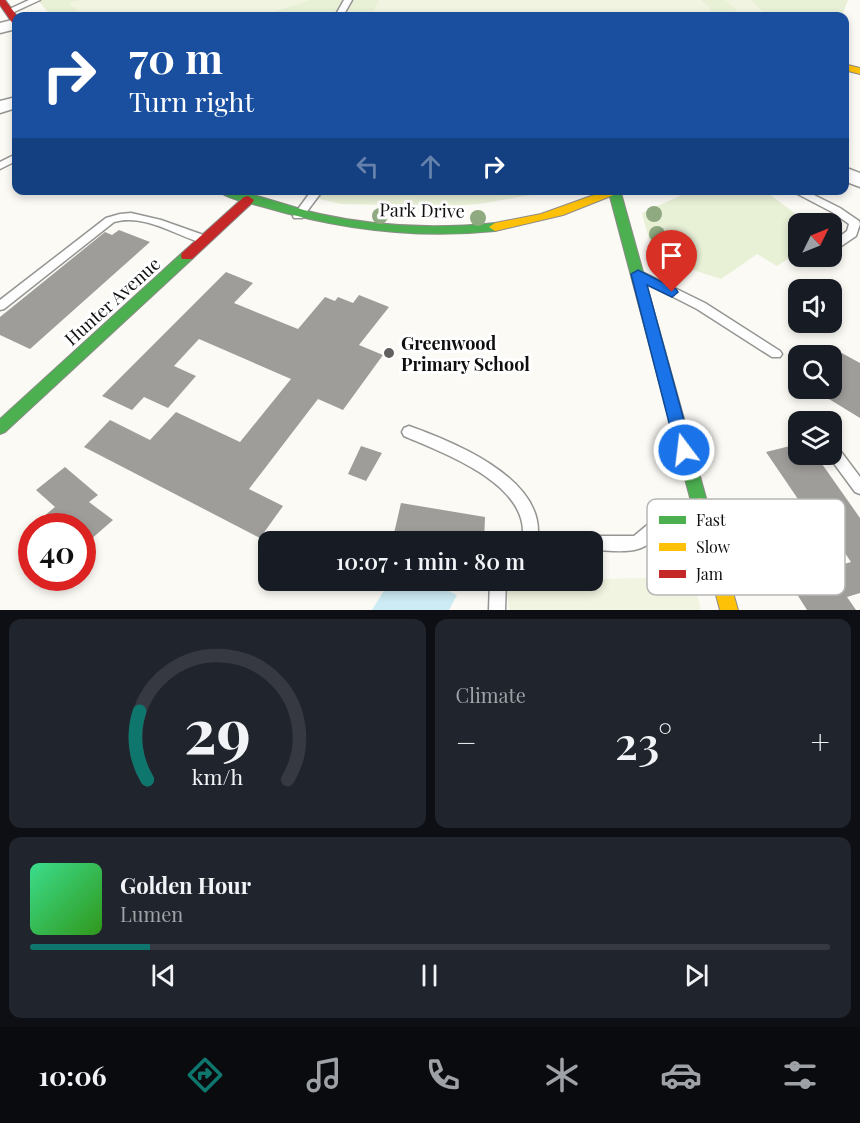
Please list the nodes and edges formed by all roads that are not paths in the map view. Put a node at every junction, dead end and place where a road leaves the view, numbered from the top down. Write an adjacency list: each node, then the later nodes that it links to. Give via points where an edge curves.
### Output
1 (36, 0): 2 (lane)
2 (15, 12)
3 (11, 14): 4 (street)
4 (0, 28)
5 (234, 195): 10 (street, Park Drive)
6 (314, 195): 13 (lane)
7 (610, 195): 13 (street, Park Drive, via 556,215 508,226 456,230 389,230)
8 (619, 195): 16 (street)
9 (805, 195): 11 (lane)
10 (248, 201): 13 (street, Park Drive); 14 (street, Hunter Avenue)
11 (841, 213)
12 (842, 214): 15 (lane, via 853,219 855,226)
13 (298, 216)
14 (205, 240): 17 (lane, via 148,220 120,215); 19 (street, Hunter Avenue)
15 (842, 241)
16 (638, 274): 18 (lane, via 701,306); 23 (street)
17 (0, 306)
18 (776, 354)
19 (0, 428)
20 (409, 432): 24 (lane, via 474,460 507,485 528,514)
21 (842, 464): 22 (lane)
22 (860, 488)
23 (697, 499)
24 (525, 531)
25 (647, 536): 26 (lane, via 635,543)
26 (603, 543)
27 (498, 591): 29 (lane)
28 (725, 595): 30 (street)
29 (497, 610)
30 (729, 610)

